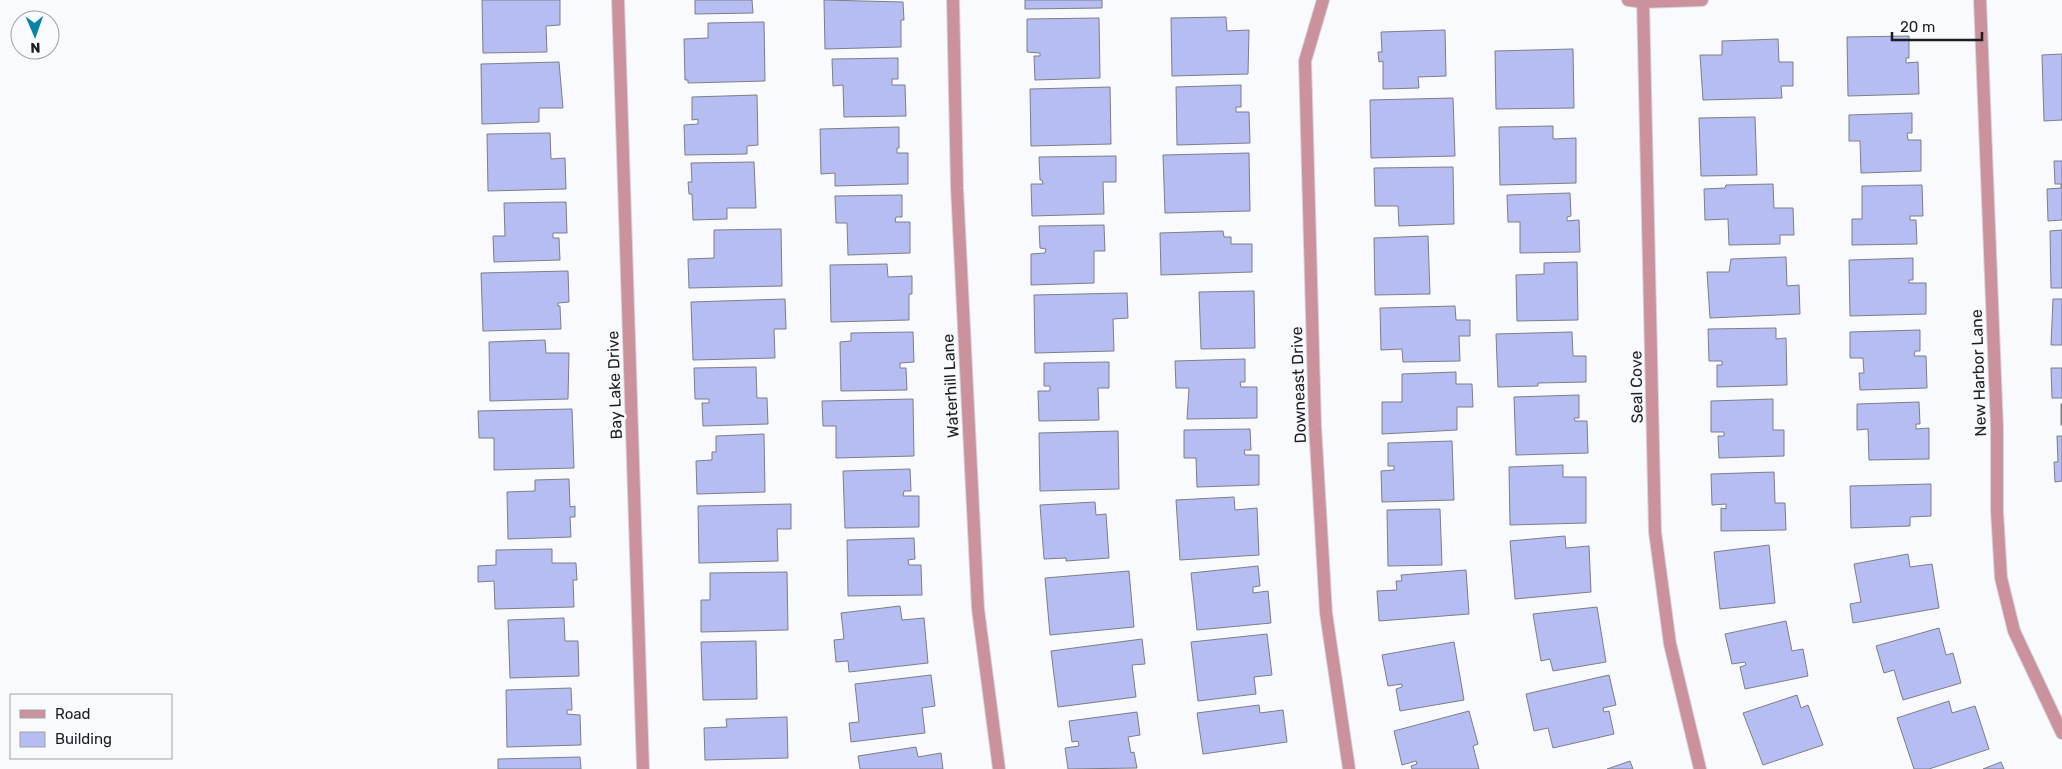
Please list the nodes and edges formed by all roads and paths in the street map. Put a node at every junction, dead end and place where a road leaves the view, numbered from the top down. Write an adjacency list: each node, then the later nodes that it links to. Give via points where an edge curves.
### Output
1 (618, 0): 9 (street, Bay Lake Drive)
2 (953, 0): 10 (street, Waterhill Lane, via 957,198 978,609)
3 (1323, 0): 11 (street, Downeast Drive, via 1304,61 1315,425 1326,613)
4 (1628, 0): 7 (street)
5 (1702, 0): 7 (street)
6 (1980, 0): 8 (street, New Harbor Lane, via 2001,578 2014,631)
7 (1643, 1): 12 (street, Seal Cove, via 1655,532 1670,644)
8 (2062, 733)
9 (643, 769)
10 (999, 769)
11 (1349, 769)
12 (1700, 769)

